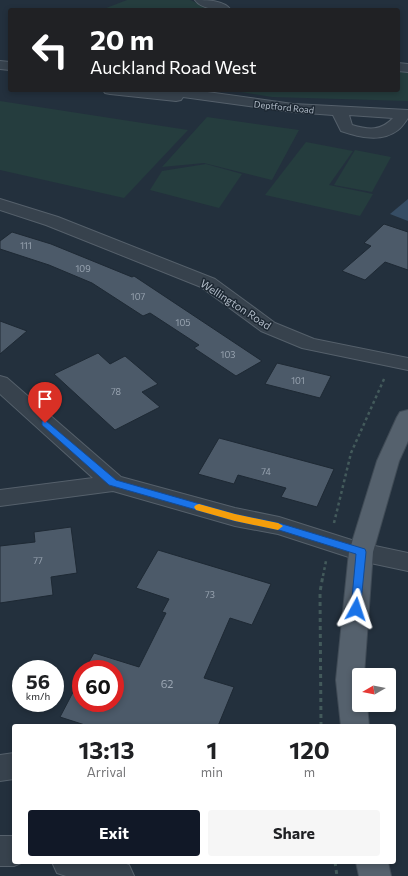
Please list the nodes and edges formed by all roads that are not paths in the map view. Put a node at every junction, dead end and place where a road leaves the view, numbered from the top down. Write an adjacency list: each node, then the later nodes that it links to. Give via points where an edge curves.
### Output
1 (201, 0): 2 (street)
2 (220, 8)
3 (130, 92): 5 (street)
4 (174, 92): 5 (street, Deptford Road)
5 (269, 106): 6 (street, Deptford Road, via 340,112 346,128 373,133 386,132 396,127)
6 (406, 114)
7 (0, 204): 8 (street, Wellington Road, via 52,221 208,283 268,327 309,344)
8 (408, 364)
9 (0, 383): 11 (street)
10 (408, 417): 13 (main road, via 388,461)
11 (112, 483): 12 (street); 13 (street, via 235,517 279,526)
12 (0, 498)
13 (361, 552): 14 (street); 15 (main road, via 350,680)
14 (408, 562)
15 (355, 724)
16 (12, 766): 17 (street)
17 (0, 768)
18 (12, 850): 19 (street)
19 (0, 851)
20 (75, 864): 22 (street)
21 (372, 864): 23 (main road)
22 (118, 876)
23 (375, 876)

